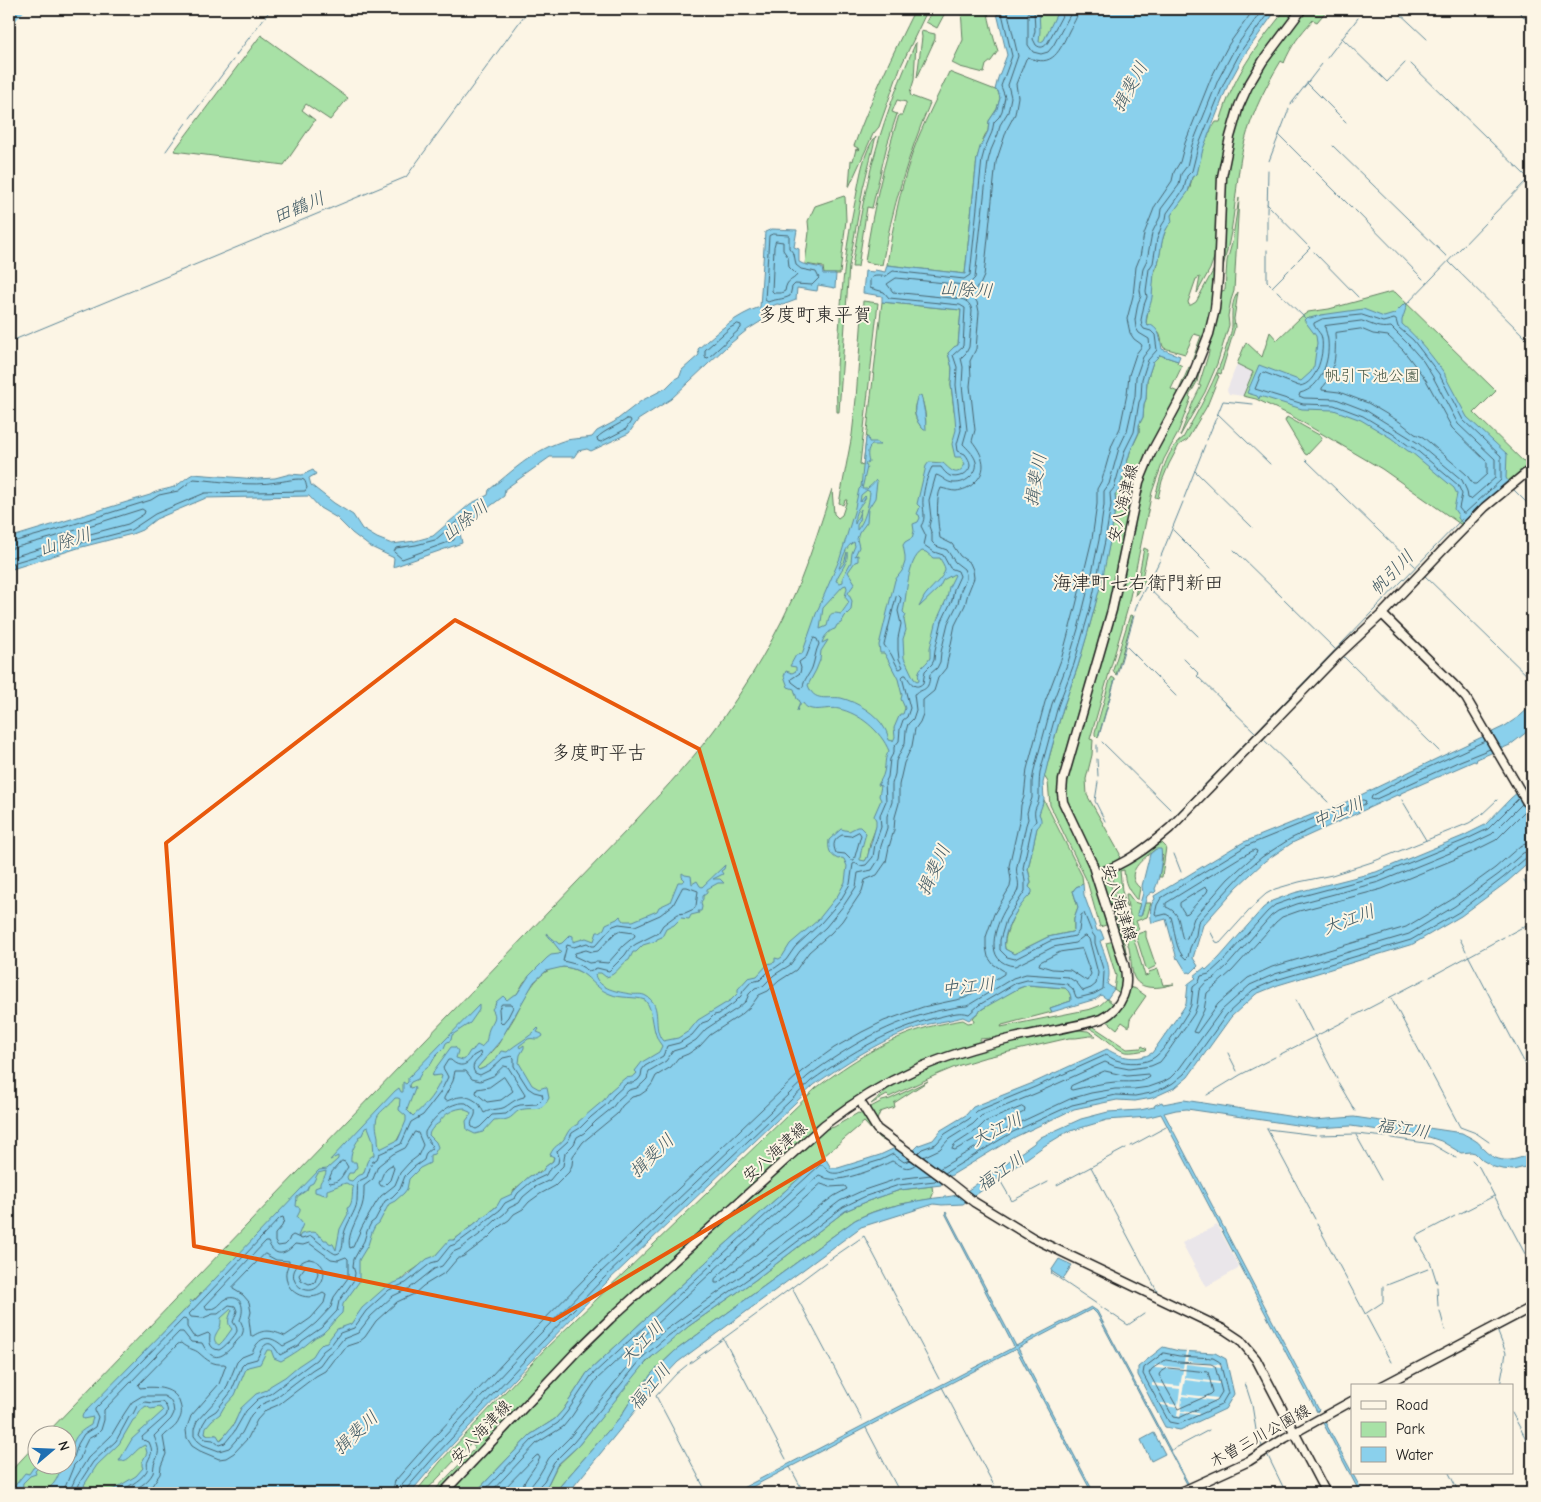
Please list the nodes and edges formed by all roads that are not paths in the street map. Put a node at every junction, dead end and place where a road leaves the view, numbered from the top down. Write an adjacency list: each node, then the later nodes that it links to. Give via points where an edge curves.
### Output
1 (1302, 9): 5 (main road, 安八海津線, via 1262,61 1239,106 1222,177 1218,278 1209,334 1191,379 1139,482 1112,610 1063,780 1062,802)
2 (1532, 468): 3 (main road, via 1485,507)
3 (1382, 614): 4 (main road, via 1466,698); 5 (main road, via 1170,828 1132,858)
4 (1532, 811)
5 (1096, 874): 11 (main road, 安八海津線, via 1127,978 1123,998 1112,1012 1094,1022 1015,1037 957,1053 896,1078 849,1106 824,1125 577,1351)
6 (863, 1106): 10 (main road, via 877,1129 974,1202 1033,1238 1232,1334 1256,1359)
7 (1532, 1307): 8 (main road)
8 (1386, 1384)
9 (1351, 1402): 10 (main road, 木曽三川公園線)
10 (1294, 1433): 12 (main road, 木曽三川公園線, via 1249,1461); 13 (main road)
11 (444, 1493)
12 (1180, 1493)
13 (1326, 1493)

